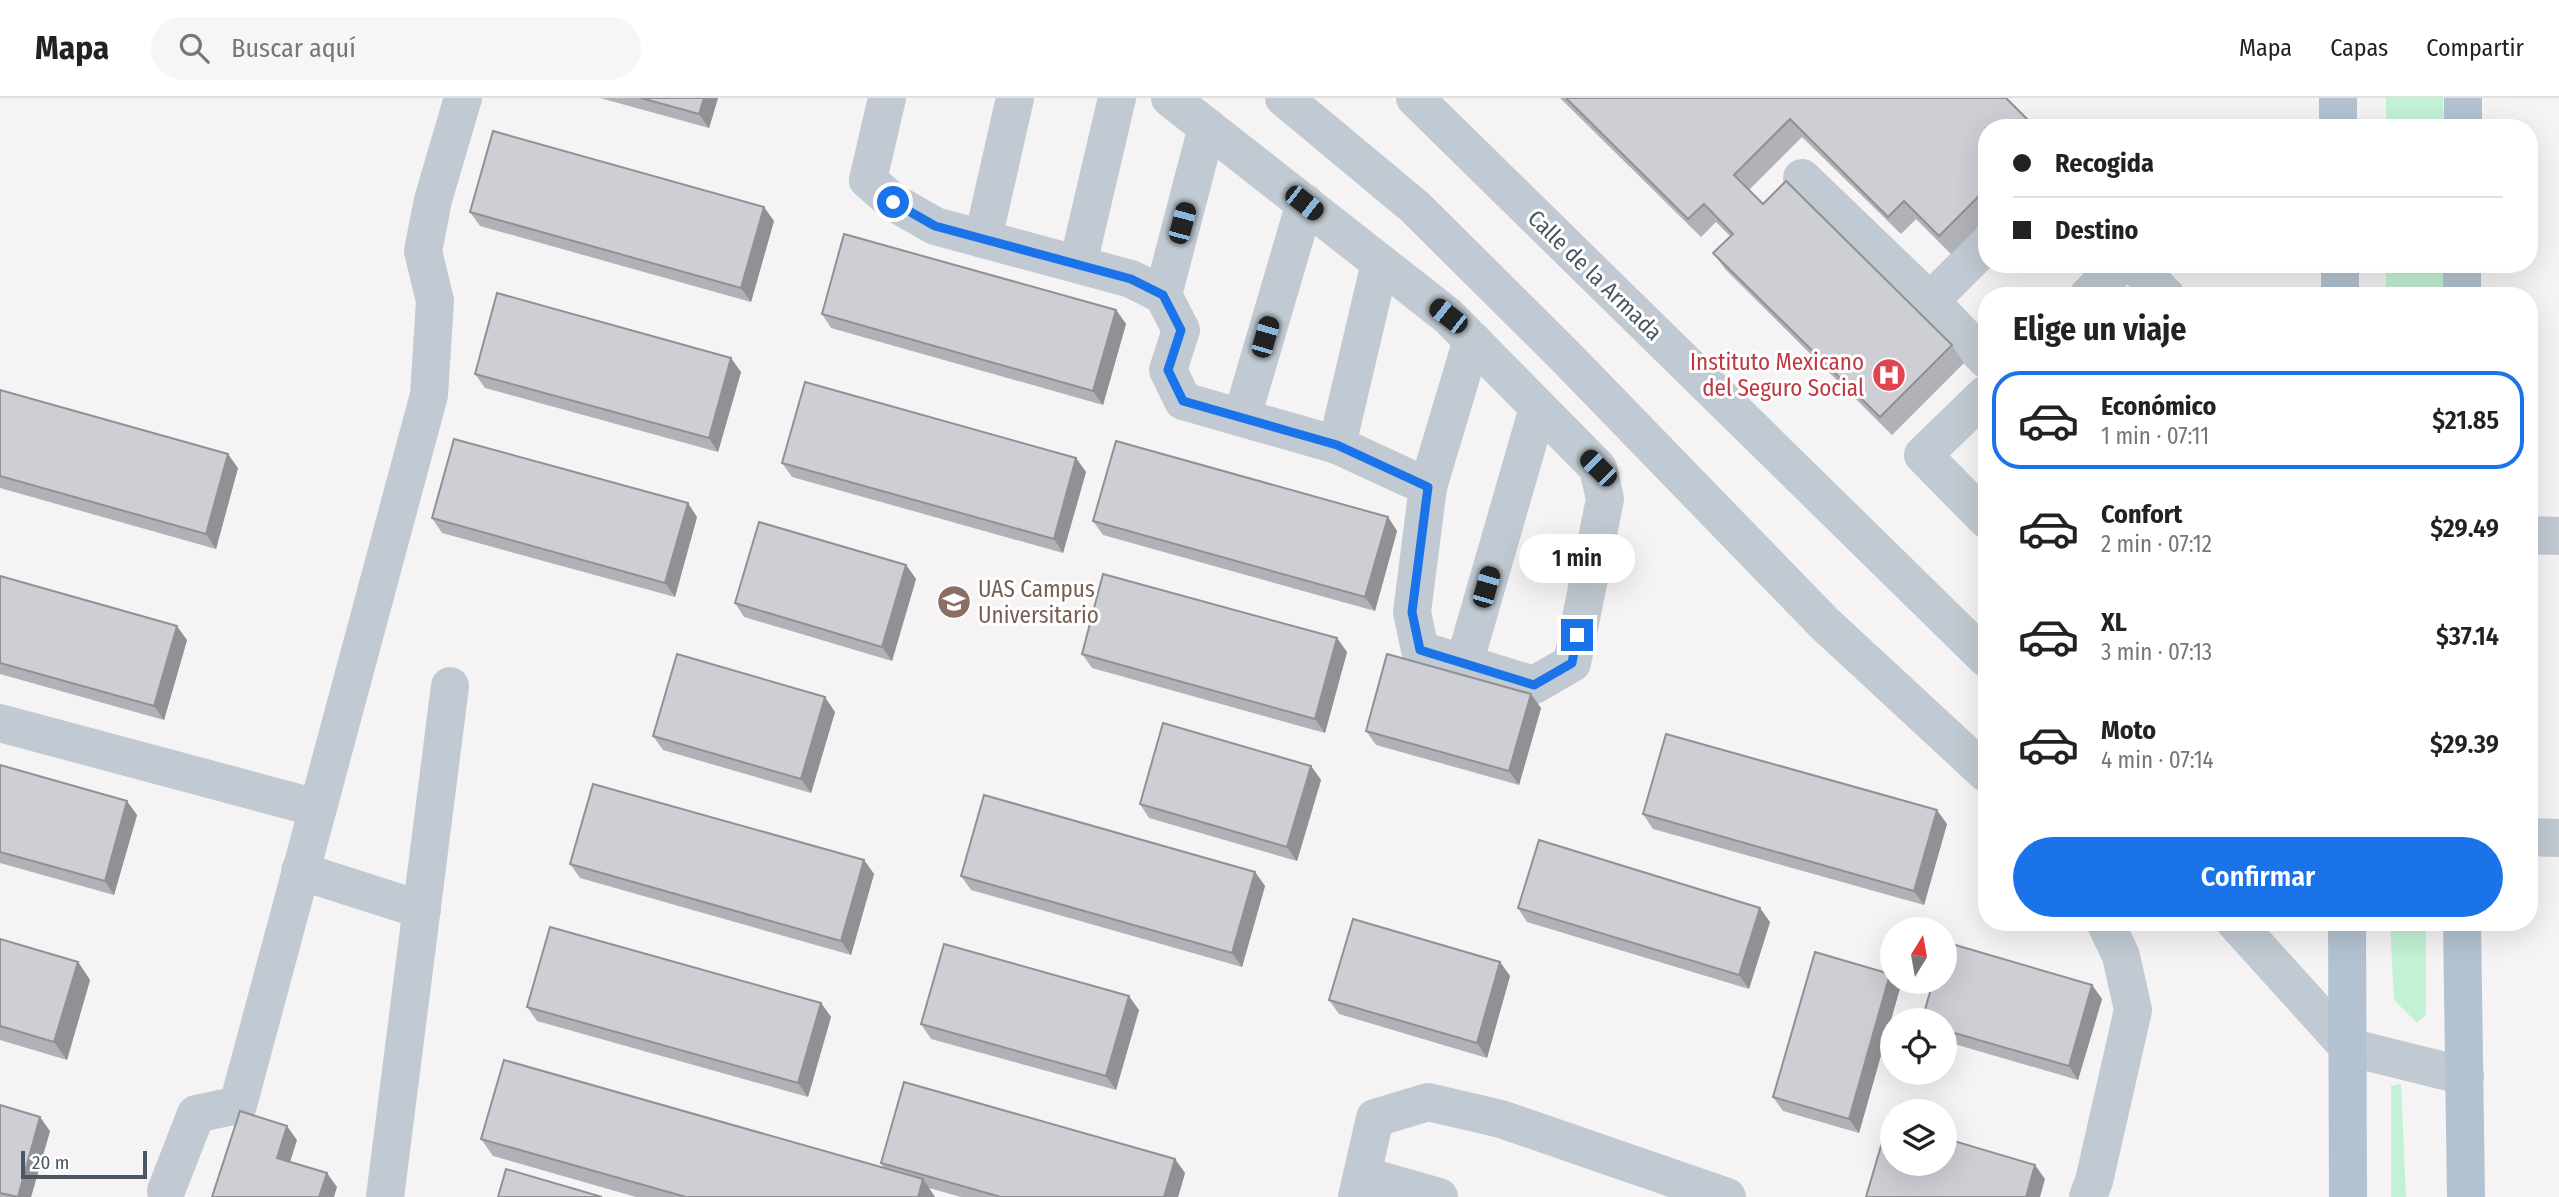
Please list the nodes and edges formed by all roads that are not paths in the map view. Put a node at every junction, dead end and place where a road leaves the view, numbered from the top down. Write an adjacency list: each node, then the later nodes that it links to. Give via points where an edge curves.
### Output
1 (463, 98): 40 (street, via 423,251 435,301 429,395)
2 (887, 98): 15 (street, via 868,180 893,202 935,226)
3 (1015, 98): 15 (street)
4 (1117, 98): 18 (street)
5 (1170, 98): 12 (street)
6 (1284, 98): 39 (street, via 1415,207 1824,623)
7 (1415, 98): 35 (street, Calle de la Armada)
8 (2338, 98): 10 (main road)
9 (2463, 98): 11 (main road)
10 (2339, 119)
11 (2463, 119)
12 (1207, 127): 14 (street); 23 (street)
13 (1802, 178): 24 (street)
14 (1304, 203): 17 (street); 29 (street)
15 (983, 239): 18 (street)
16 (1978, 253): 24 (street)
17 (1380, 263): 25 (street, via 1448,316); 30 (street)
18 (1078, 264): 23 (street, via 1131,279)
19 (2112, 273): 21 (street)
20 (2143, 273): 22 (street)
21 (2097, 287)
22 (2157, 287)
23 (1163, 295): 29 (street, via 1181,330 1168,370 1183,401)
24 (1930, 301): 26 (street)
25 (1472, 341): 28 (street); 31 (street)
26 (1978, 351)
27 (1978, 402): 32 (street, via 1923,455)
28 (1538, 408): 36 (street); 36 (street, via 1598,468 1605,499 1572,663 1534,685)
29 (1242, 418): 30 (street)
30 (1337, 445): 31 (street)
31 (1428, 487): 36 (street, via 1412,612 1420,650)
32 (1978, 511)
33 (2538, 535): 34 (street)
34 (2559, 536)
35 (1978, 650)
36 (1464, 664)
37 (450, 686): 44 (street)
38 (0, 723): 40 (street)
39 (1978, 766)
40 (317, 808): 43 (street)
41 (2538, 837): 42 (street)
42 (2559, 838)
43 (300, 871): 44 (street); 52 (street, via 237,1105 196,1114)
44 (422, 910): 53 (street)
45 (2109, 931): 56 (street, via 2121,956 2133,1010)
46 (2243, 931): 49 (street)
47 (2347, 931): 49 (main road)
48 (2462, 931): 50 (main road)
49 (2348, 1047): 50 (street); 57 (main road)
50 (2465, 1076): 58 (main road)
51 (1360, 1186): 54 (street); 55 (street, via 1375,1118 1429,1102 1501,1119)
52 (166, 1191)
53 (385, 1197)
54 (1439, 1197)
55 (1727, 1197)
56 (2088, 1197)
57 (2348, 1197)
58 (2466, 1197)

